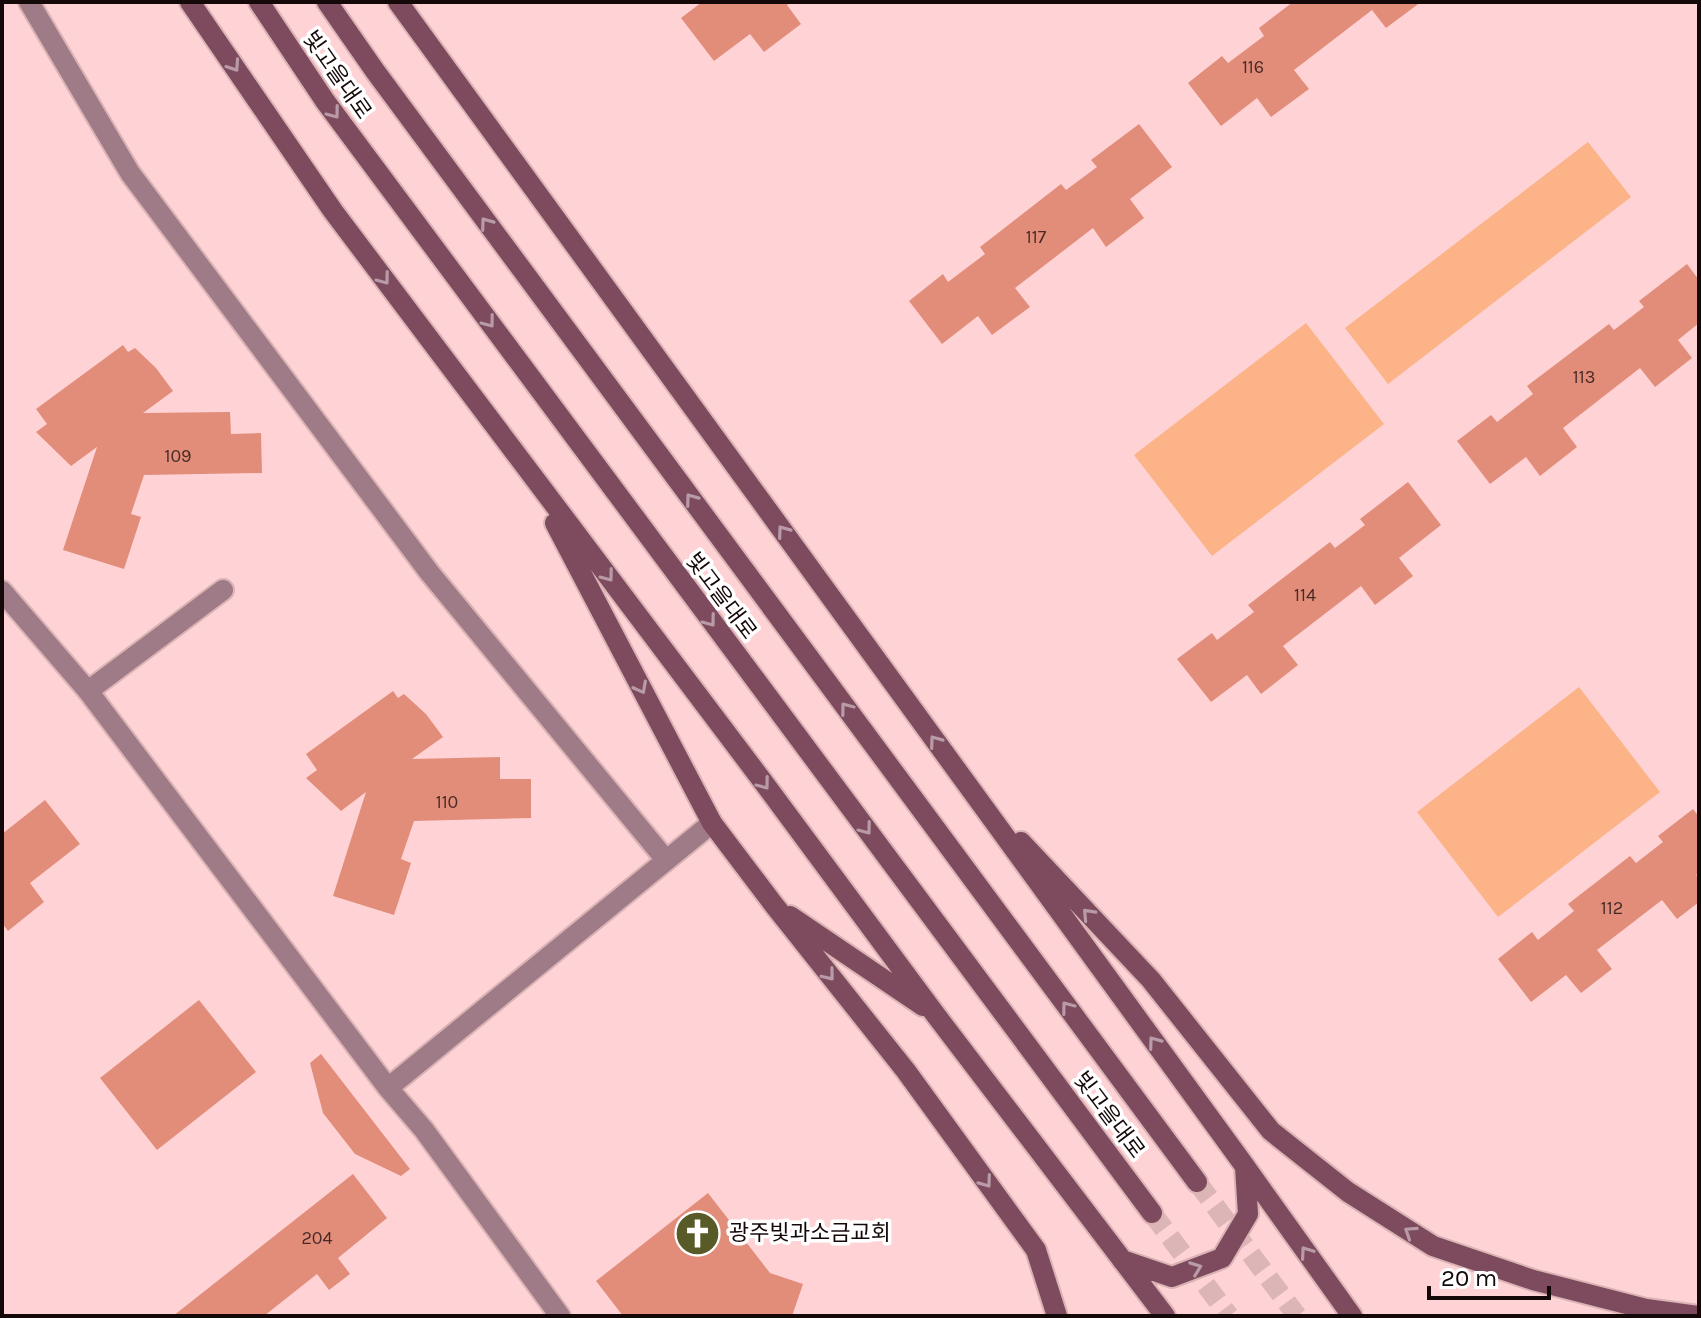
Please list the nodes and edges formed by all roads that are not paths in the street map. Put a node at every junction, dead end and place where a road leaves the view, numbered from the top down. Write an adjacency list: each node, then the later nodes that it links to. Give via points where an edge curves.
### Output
1 (29, 2): 12 (street, via 130,173 429,572)
2 (190, 2): 6 (main road, one-way to 6, via 333,211)
3 (259, 2): 18 (main road, 빛고을대로, one-way to 18, via 325,101)
4 (327, 2): 17 (main road, 빛고을대로, one-way to 4)
5 (398, 2): 10 (main road, one-way to 5)
6 (528, 470): 11 (main road, one-way to 11); 14 (main road, one-way to 14)
7 (223, 590): 9 (street)
8 (2, 591): 9 (street)
9 (88, 691): 15 (street)
10 (962, 779): 16 (main road, one-way to 10); 24 (main road, one-way to 10, via 1646,1309 1533,1280 1433,1246 1348,1192 1271,1131 1151,980)
11 (712, 823): 12 (street); 13 (main road)
12 (666, 860): 15 (street)
13 (774, 905): 14 (main road); 21 (main road, one-way to 21, via 906,1071 1036,1250)
14 (935, 1014): 19 (main road)
15 (388, 1088): 20 (street)
16 (1244, 1165): 19 (main road, one-way to 16, via 1172,1277 1222,1258 1248,1214); 23 (main road, one-way to 16)
17 (1197, 1182)
18 (1152, 1213)
19 (1122, 1260): 22 (main road)
20 (560, 1316)
21 (1057, 1316)
22 (1165, 1316)
23 (1352, 1316)
24 (1698, 1316)

